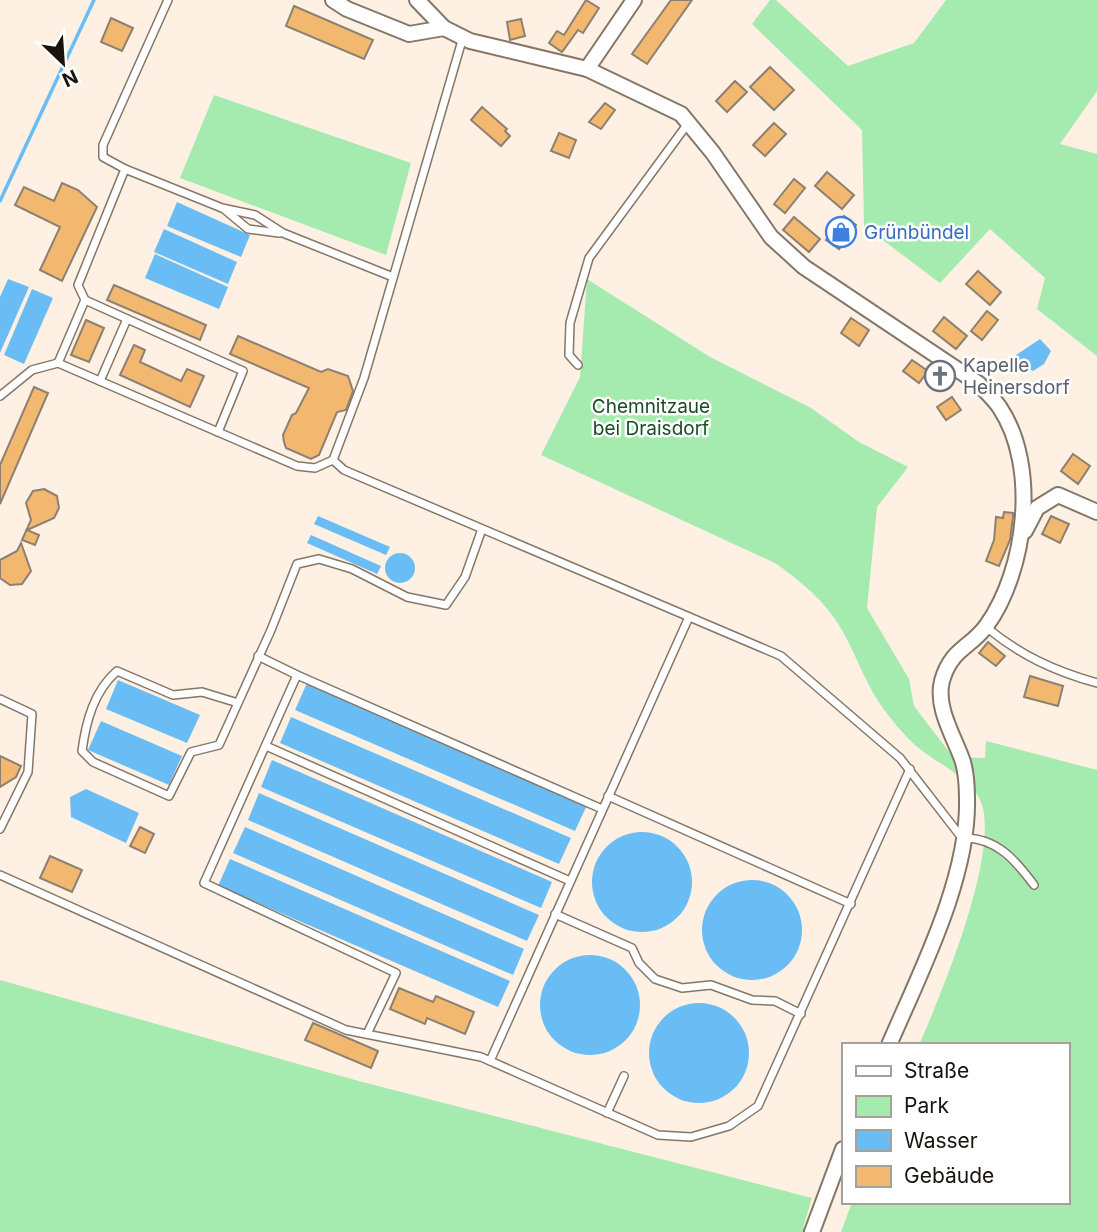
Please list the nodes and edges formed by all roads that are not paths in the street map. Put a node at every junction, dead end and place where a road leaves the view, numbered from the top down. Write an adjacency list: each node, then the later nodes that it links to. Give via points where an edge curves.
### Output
1 (168, 0): 9 (lane, via 103,145 103,157)
2 (333, 0): 5 (street, via 409,34)
3 (417, 0): 5 (street)
4 (634, 0): 7 (street)
5 (444, 28): 6 (street)
6 (463, 37): 7 (street); 12 (lane)
7 (587, 69): 8 (street, via 681,114)
8 (688, 122): 16 (lane, via 589,258 569,332 569,355); 23 (street, via 771,237 804,267 956,366 1000,408 1012,432 1021,470)
9 (125, 169): 10 (lane); 13 (lane, via 78,285)
10 (222, 208): 11 (lane, via 255,215); 11 (lane, via 248,229)
11 (283, 233): 12 (lane)
12 (393, 277): 20 (lane, via 356,405)
13 (85, 300): 14 (lane); 15 (lane)
14 (127, 319): 17 (lane); 19 (lane, via 243,371)
15 (58, 363): 17 (lane); 18 (lane, via 32,370)
16 (578, 365)
17 (100, 381): 19 (lane)
18 (0, 396)
19 (218, 432): 20 (lane, via 296,466 315,468)
20 (333, 460): 22 (lane, via 344,470)
21 (1097, 512): 23 (street, via 1058,495 1037,508)
22 (482, 529): 24 (lane); 26 (lane, via 464,577 446,605 407,597 352,569 319,559 297,564)
23 (1024, 530): 25 (street, via 1009,584)
24 (689, 617): 32 (lane, via 781,656); 33 (lane)
25 (986, 626): 28 (lane, via 1028,658); 38 (street, via 955,652 941,683 944,713 964,765 967,801)
26 (258, 656): 27 (lane); 30 (lane)
27 (297, 675): 31 (lane); 35 (lane)
28 (1096, 680)
29 (0, 699): 36 (lane, via 32,714 28,772)
30 (238, 703): 30 (lane, via 219,744 191,752 169,796 93,762 82,751 85,728 103,683 117,671 173,695 202,692)
31 (265, 746): 40 (lane); 45 (lane, via 204,883 396,973)
32 (910, 769): 38 (lane); 42 (lane)
33 (608, 796): 35 (lane); 42 (lane)
34 (0, 809): 36 (lane)
35 (602, 809): 40 (lane)
36 (8, 813): 37 (lane)
37 (0, 829)
38 (962, 838): 41 (lane, via 1010,854); 46 (street, via 938,933)
39 (0, 874): 45 (lane, via 346,1030)
40 (569, 881): 43 (lane)
41 (1034, 885)
42 (851, 904): 44 (lane)
43 (555, 914): 44 (lane, via 632,948 655,979 682,988 711,985); 47 (lane)
44 (801, 1014): 49 (lane, via 758,1106 729,1126 691,1137 658,1135)
45 (368, 1034): 47 (lane)
46 (890, 1043)
47 (490, 1061): 49 (lane)
48 (624, 1076): 49 (lane)
49 (607, 1113)
50 (842, 1152): 51 (street)
51 (812, 1232)

